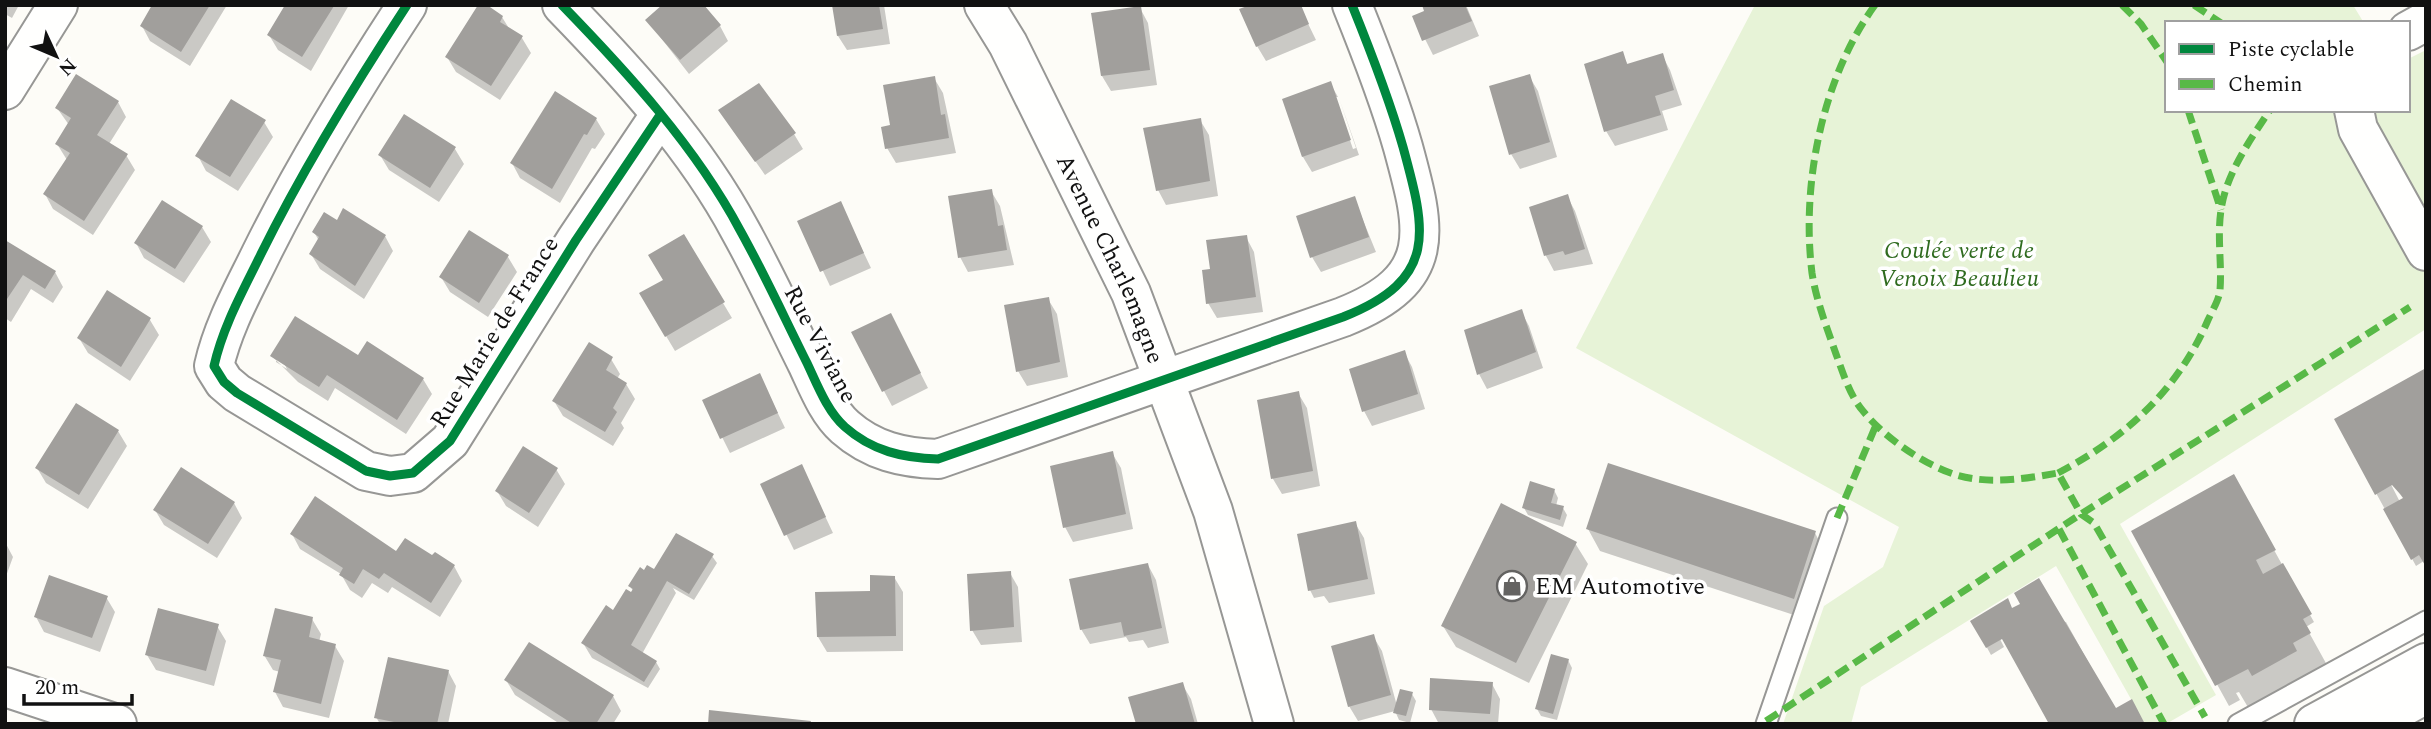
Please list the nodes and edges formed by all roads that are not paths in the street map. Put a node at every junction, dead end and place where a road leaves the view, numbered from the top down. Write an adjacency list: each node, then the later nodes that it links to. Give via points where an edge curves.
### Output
1 (58, 5): 8 (street)
2 (407, 5): 10 (street, Rue Marie de France, via 288,199 228,321 214,366 237,393 366,471 390,476 413,473 450,441)
3 (562, 5): 10 (street, Rue Viviane)
4 (984, 5): 12 (street, Avenue Charlemagne, via 1096,218)
5 (1352, 5): 12 (street, Rue Viviane, via 1387,91 1417,199 1422,226 1409,270 1394,290 1371,306)
6 (2426, 21): 7 (street)
7 (2410, 30)
8 (5, 90)
9 (2354, 112): 11 (street, via 2358,129)
10 (660, 114): 12 (street, Rue Viviane, via 740,228 824,398 843,426 868,444 903,458 938,459)
11 (2426, 251)
12 (1164, 377): 19 (street, Avenue Charlemagne, via 1213,511)
13 (1836, 518): 20 (lane)
14 (2426, 621): 21 (lane)
15 (2426, 663): 22 (street)
16 (5, 687): 18 (street)
17 (2426, 694): 23 (street)
18 (117, 724)
19 (1274, 724)
20 (1766, 724)
21 (2238, 724)
22 (2314, 724)
23 (2372, 724)

